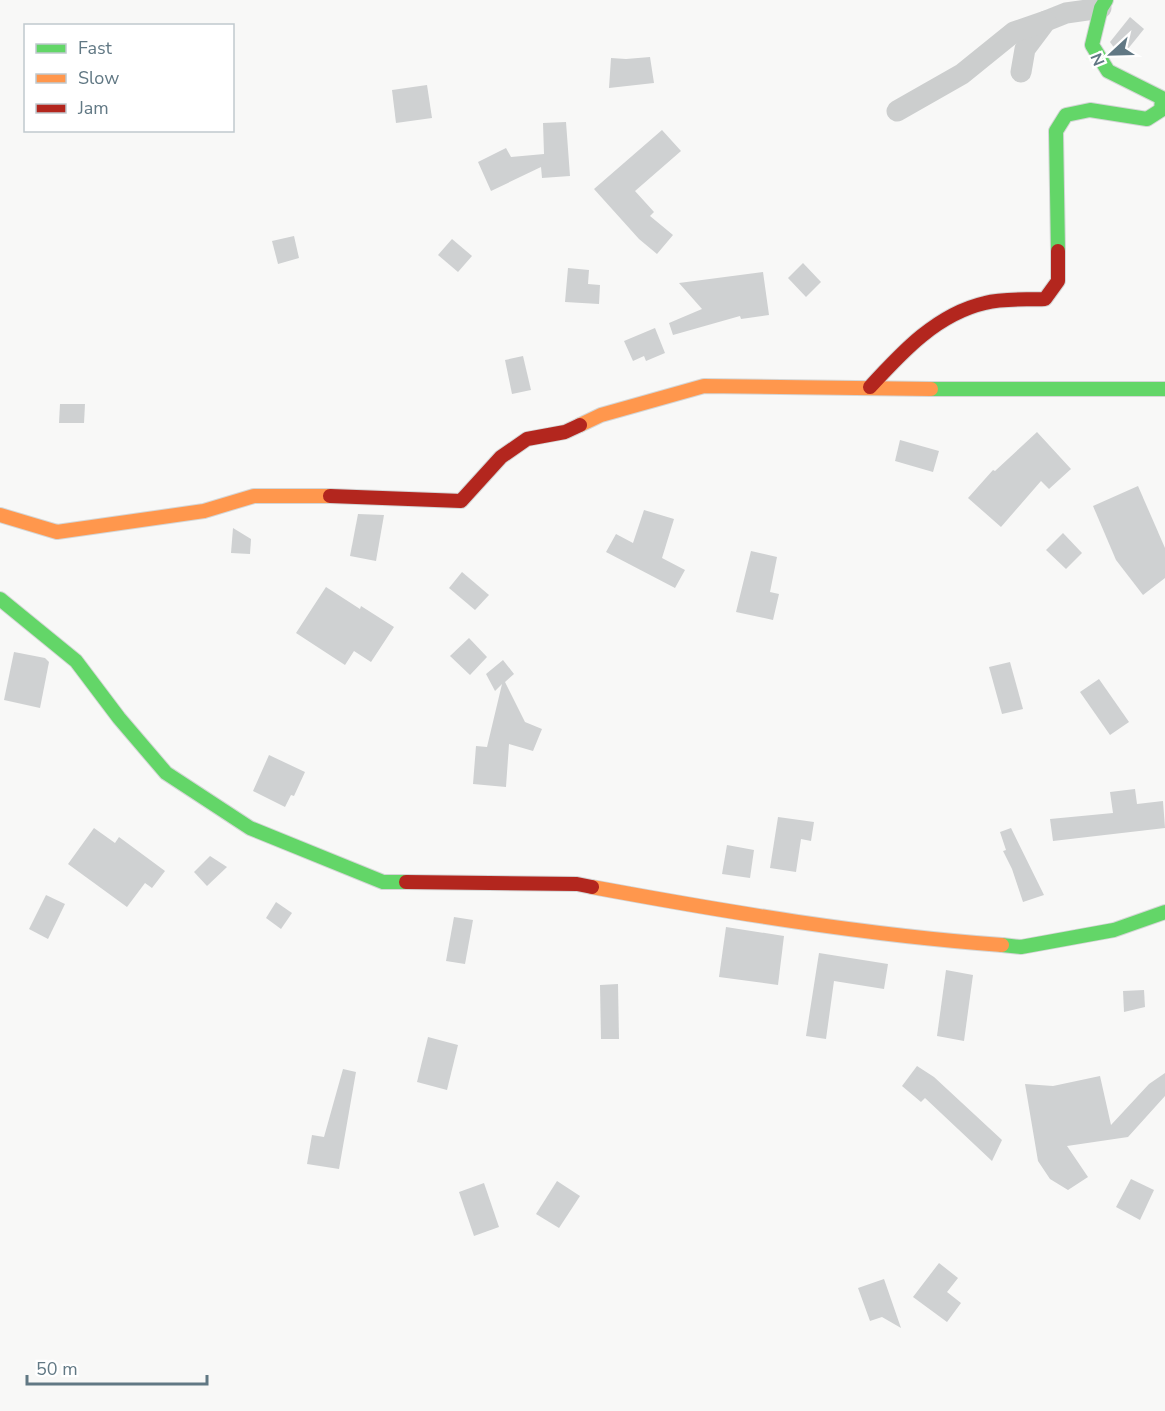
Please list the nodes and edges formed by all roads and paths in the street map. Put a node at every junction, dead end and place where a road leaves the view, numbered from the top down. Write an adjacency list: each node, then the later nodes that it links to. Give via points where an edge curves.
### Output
1 (1103, 4): 2 (street); 5 (street, via 1092,45 1108,71 1162,98 1161,110 1147,119 1090,110 1066,115 1056,131 1059,281 1045,299 985,303 951,315 903,351)
2 (1046, 21): 3 (street, via 1025,49); 4 (street, via 1014,32 962,74)
3 (1021, 72)
4 (897, 111)
5 (870, 387): 6 (street); 7 (street, via 692,389 601,415 565,432 527,439 501,457 461,501 254,496 204,511 57,532)
6 (1165, 389)
7 (0, 515)
8 (0, 599): 9 (street, via 76,662 166,773 250,828 383,882 577,884 932,940 1020,947 1114,930)
9 (1165, 912)

